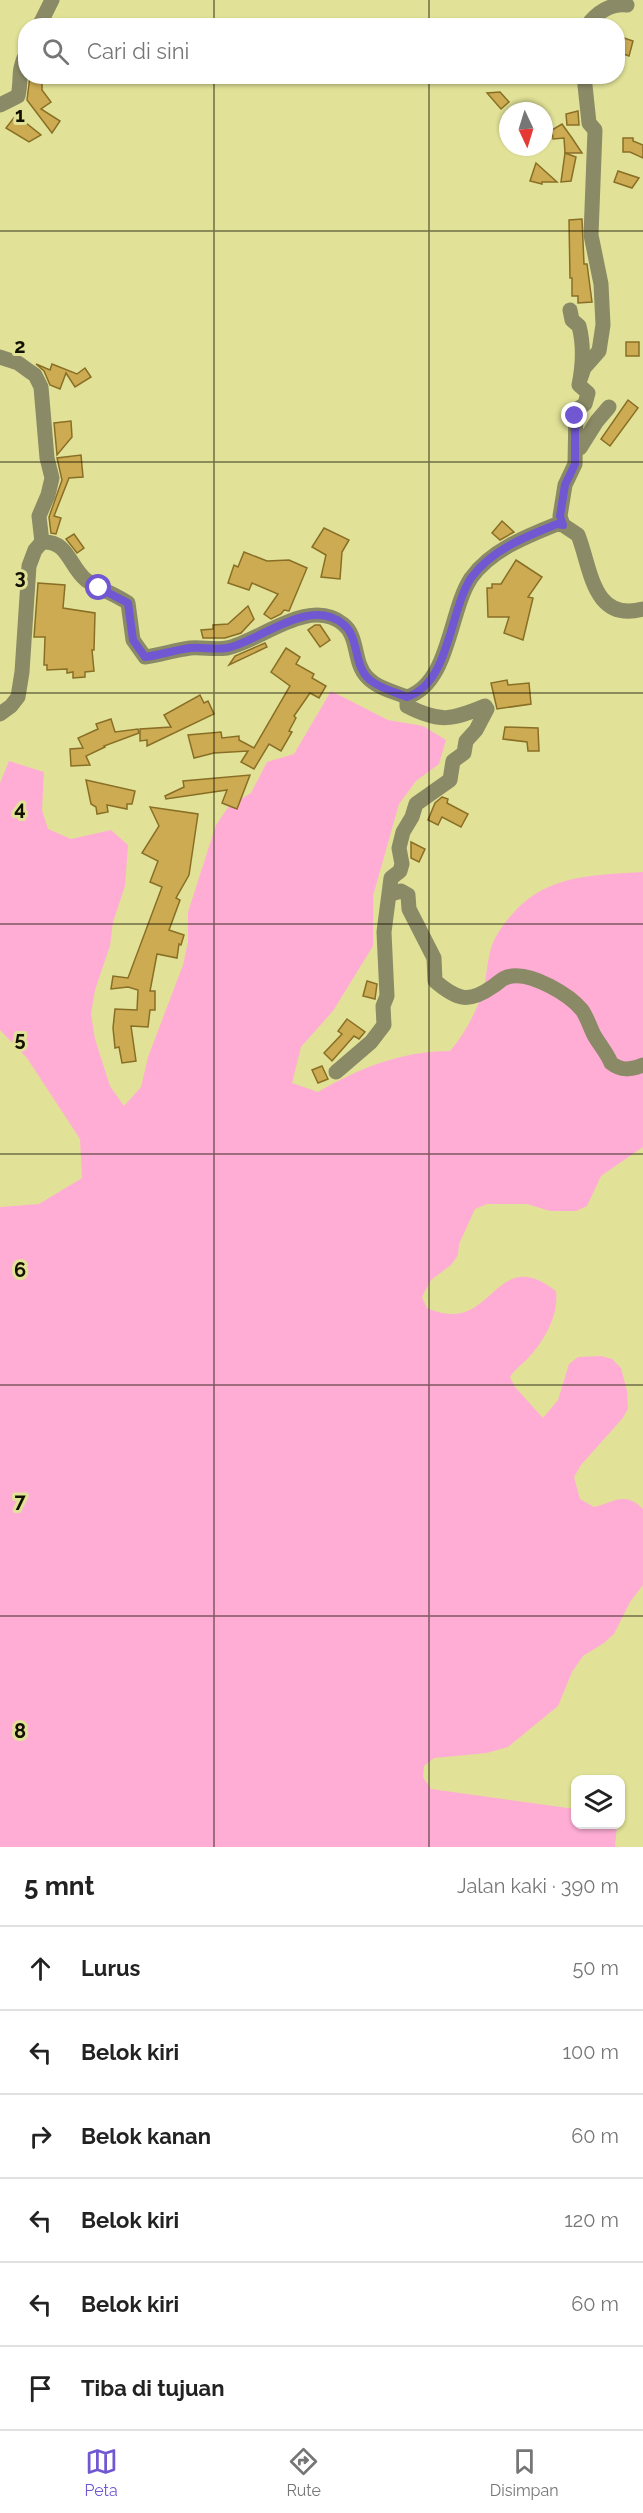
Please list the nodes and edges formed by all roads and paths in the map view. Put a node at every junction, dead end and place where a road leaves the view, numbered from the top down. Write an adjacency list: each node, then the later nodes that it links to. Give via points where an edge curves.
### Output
1 (52, 0): 3 (street)
2 (627, 5): 4 (street, via 610,6)
3 (43, 18)
4 (592, 18)
5 (20, 84): 7 (street, via 18,96)
6 (585, 84): 10 (street, via 590,123 595,130 591,235 603,317 598,351)
7 (0, 105)
8 (570, 310): 10 (street, via 572,321 581,332)
9 (0, 357): 14 (street, via 35,375 41,387 46,458 52,478 39,516)
10 (581, 377): 12 (street, via 579,385 588,393 585,404 576,410)
11 (609, 406): 12 (street)
12 (576, 449): 13 (street, via 561,504)
13 (563, 525): 15 (street, via 579,535 599,596 618,609); 16 (street, via 519,540 472,577 433,676 424,688)
14 (42, 542): 16 (street, via 58,544 88,581 128,603 133,640 145,657 191,648 228,648 302,617 329,616 346,626 362,672 369,680); 17 (street, via 29,566 18,697)
15 (643, 609)
16 (407, 697): 18 (street, via 407,706 430,717 448,718 485,706 487,709 466,741 464,753 453,761 450,780 416,804 403,832 399,848 402,864 391,878)
17 (0, 714)
18 (390, 894): 19 (street, via 401,891 408,896 409,909 434,958 435,981 451,995 463,999 474,996 512,976 534,979 581,1009 610,1063 629,1070); 20 (street, via 384,932 384,1025 371,1042)
19 (643, 1065)
20 (336, 1072)

